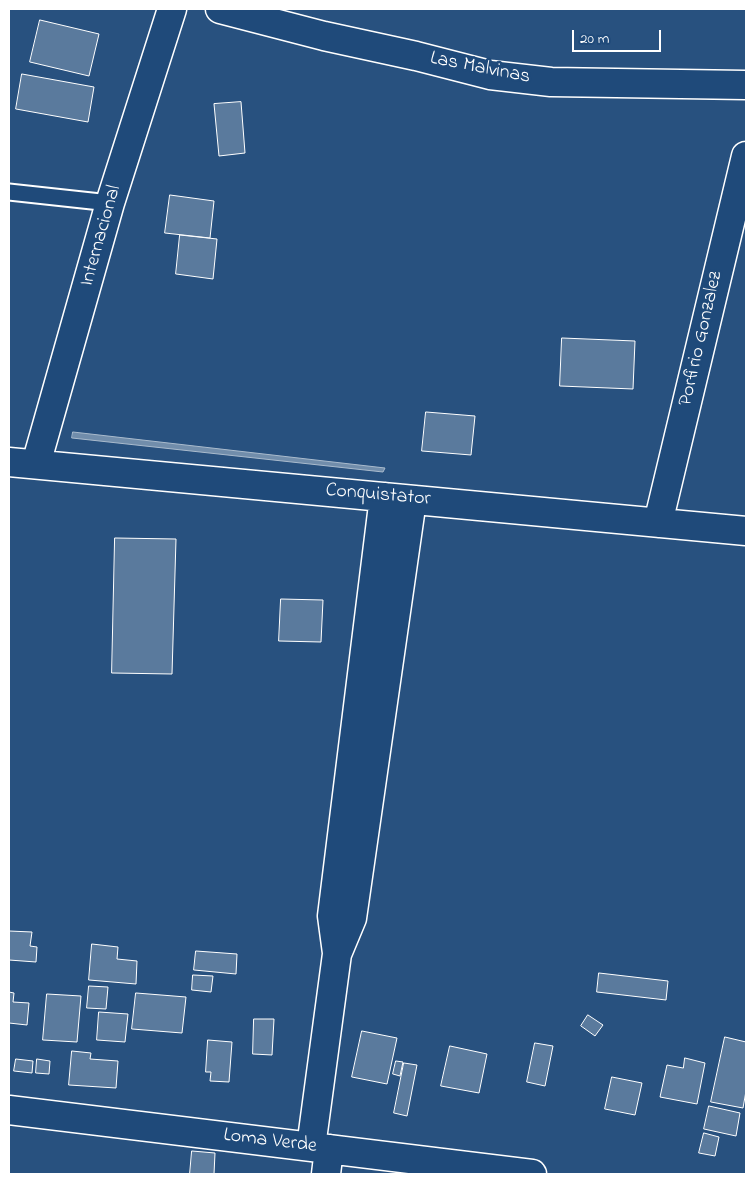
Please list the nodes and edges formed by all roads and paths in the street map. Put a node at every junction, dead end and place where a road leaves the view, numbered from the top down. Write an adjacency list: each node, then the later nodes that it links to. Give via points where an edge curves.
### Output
1 (172, 9): 6 (street, Internacional)
2 (220, 9): 3 (street, Las Malvinas, via 490,75 550,82)
3 (746, 85)
4 (746, 156): 11 (street, Porfirio Gonzalez)
5 (9, 192): 6 (lane)
6 (110, 203): 8 (street, Internacional)
7 (9, 462): 8 (street, Conquistator)
8 (36, 464): 9 (street, Conquistator)
9 (384, 497): 10 (street, Conquistator); 13 (street, via 332,916)
10 (412, 500): 11 (street, Conquistator); 13 (street, via 352,918)
11 (658, 523): 12 (street, Conquistator)
12 (746, 531)
13 (337, 954): 15 (street)
14 (9, 1110): 15 (street, Loma Verde)
15 (322, 1157): 16 (street, Loma Verde)
16 (532, 1174)

